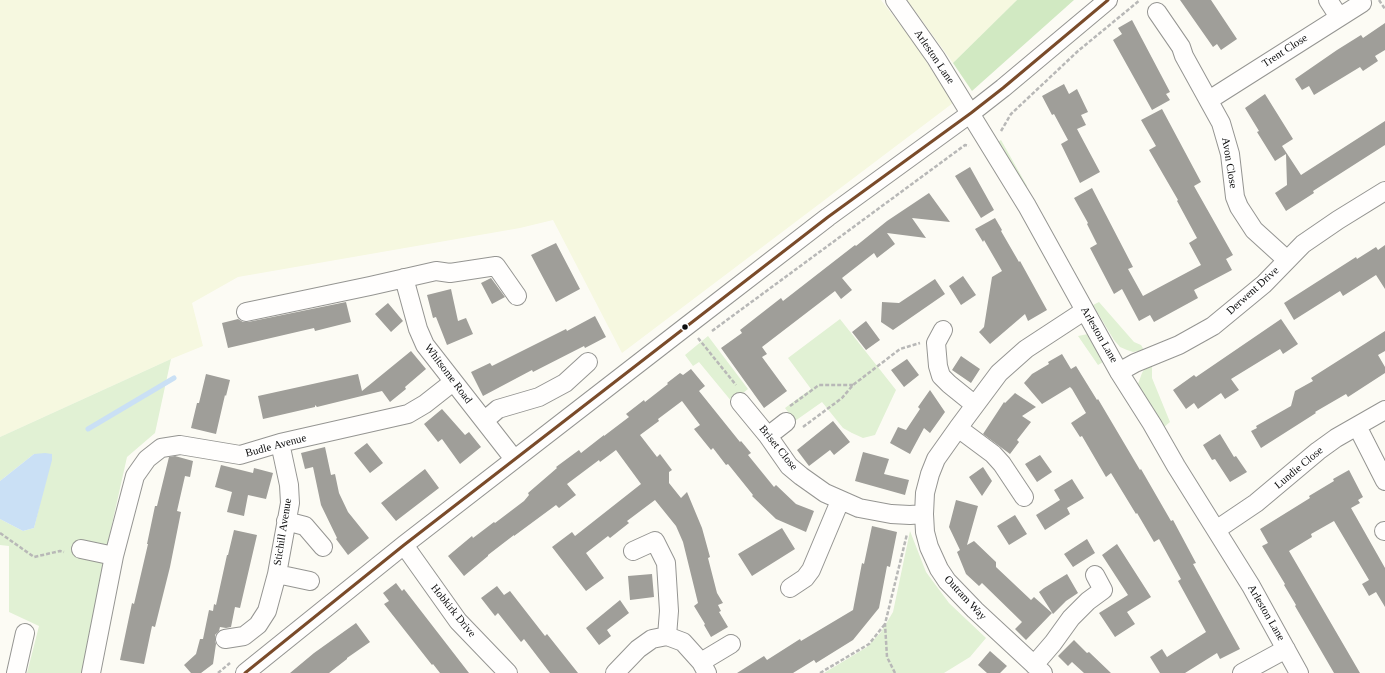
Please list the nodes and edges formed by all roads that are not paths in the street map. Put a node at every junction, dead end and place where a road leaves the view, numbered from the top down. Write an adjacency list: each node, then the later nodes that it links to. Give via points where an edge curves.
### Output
1 (895, 0): 8 (street, Arleston Lane)
2 (1108, 0): 8 (street)
3 (1328, 0): 6 (street)
4 (1370, 1): 6 (street, Trent Close)
5 (1157, 12): 7 (street, Avon Close, via 1181,47)
6 (1339, 17): 7 (street, Trent Close)
7 (1209, 100): 10 (street, Avon Close, via 1226,138 1235,197 1239,207 1254,230)
8 (971, 113): 13 (street, Arleston Lane, via 1027,206); 28 (street, via 828,217)
9 (1383, 198): 10 (street, Derwent Drive, via 1322,231 1303,244)
10 (1287, 260): 17 (street, Derwent Drive, via 1264,284 1213,326 1180,345)
11 (404, 278): 12 (street, via 436,271 450,273 496,266); 14 (street); 18 (street, Whitsome Road, via 425,345)
12 (517, 296)
13 (1084, 311): 17 (street, Arleston Lane); 20 (street, Outram Way, via 1026,349 1000,373)
14 (246, 312)
15 (939, 336): 20 (street, via 938,366 941,376)
16 (588, 362): 22 (street, via 565,383 539,397 498,409)
17 (1119, 372): 34 (street, Arleston Lane)
18 (453, 382): 22 (street, Whitsome Road); 27 (street, Budle Avenue, via 408,414)
19 (739, 395): 26 (street, Briset Close)
20 (975, 405): 25 (street, Outram Way)
21 (1385, 410): 24 (street, Lundie Close)
22 (484, 420): 28 (street, Whitsome Road)
23 (791, 420): 26 (street)
24 (1357, 426): 29 (street); 34 (street, Lundie Close, via 1318,451 1256,503)
25 (958, 428): 30 (street, via 993,454); 32 (street, Outram Way, via 936,459)
26 (768, 436): 31 (street, Briset Close, via 789,466)
27 (280, 443): 33 (street, Stichill Avenue, via 289,485 290,503); 39 (street, Budle Avenue, via 240,455 180,445 161,448 147,459 135,476)
28 (514, 459): 35 (street)
29 (1385, 481)
30 (1024, 497)
31 (840, 501): 32 (street, Briset Close, via 859,508 891,514); 43 (street, via 811,570 805,578)
32 (917, 515): 50 (street, Outram Way, via 939,569 947,581)
33 (286, 521): 36 (street, via 305,526); 40 (street, Stichill Avenue)
34 (1216, 530): 48 (street, Arleston Lane)
35 (404, 546): 53 (street); 54 (street, Hobkirk Drive, via 458,621)
36 (323, 547)
37 (74, 551): 39 (street)
38 (633, 551): 45 (street, via 655,541 666,564 669,611)
39 (114, 556): 52 (street, Budle Avenue)
40 (277, 574): 42 (street, Stichill Avenue); 46 (street, Stichill Avenue, via 267,611 258,624 244,636)
41 (1096, 575): 50 (street, Outram Way, via 1104,590 1071,618)
42 (310, 582)
43 (790, 588)
44 (25, 633): 51 (street)
45 (667, 636): 49 (street, via 684,642); 55 (street, via 652,639 638,649)
46 (225, 639)
47 (731, 644): 49 (street)
48 (1286, 649): 56 (street); 57 (street, Arleston Lane)
49 (704, 668)
50 (1038, 669)
51 (16, 673)
52 (91, 673)
53 (245, 673)
54 (508, 673)
55 (615, 673)
56 (1242, 673)
57 (1299, 673)

